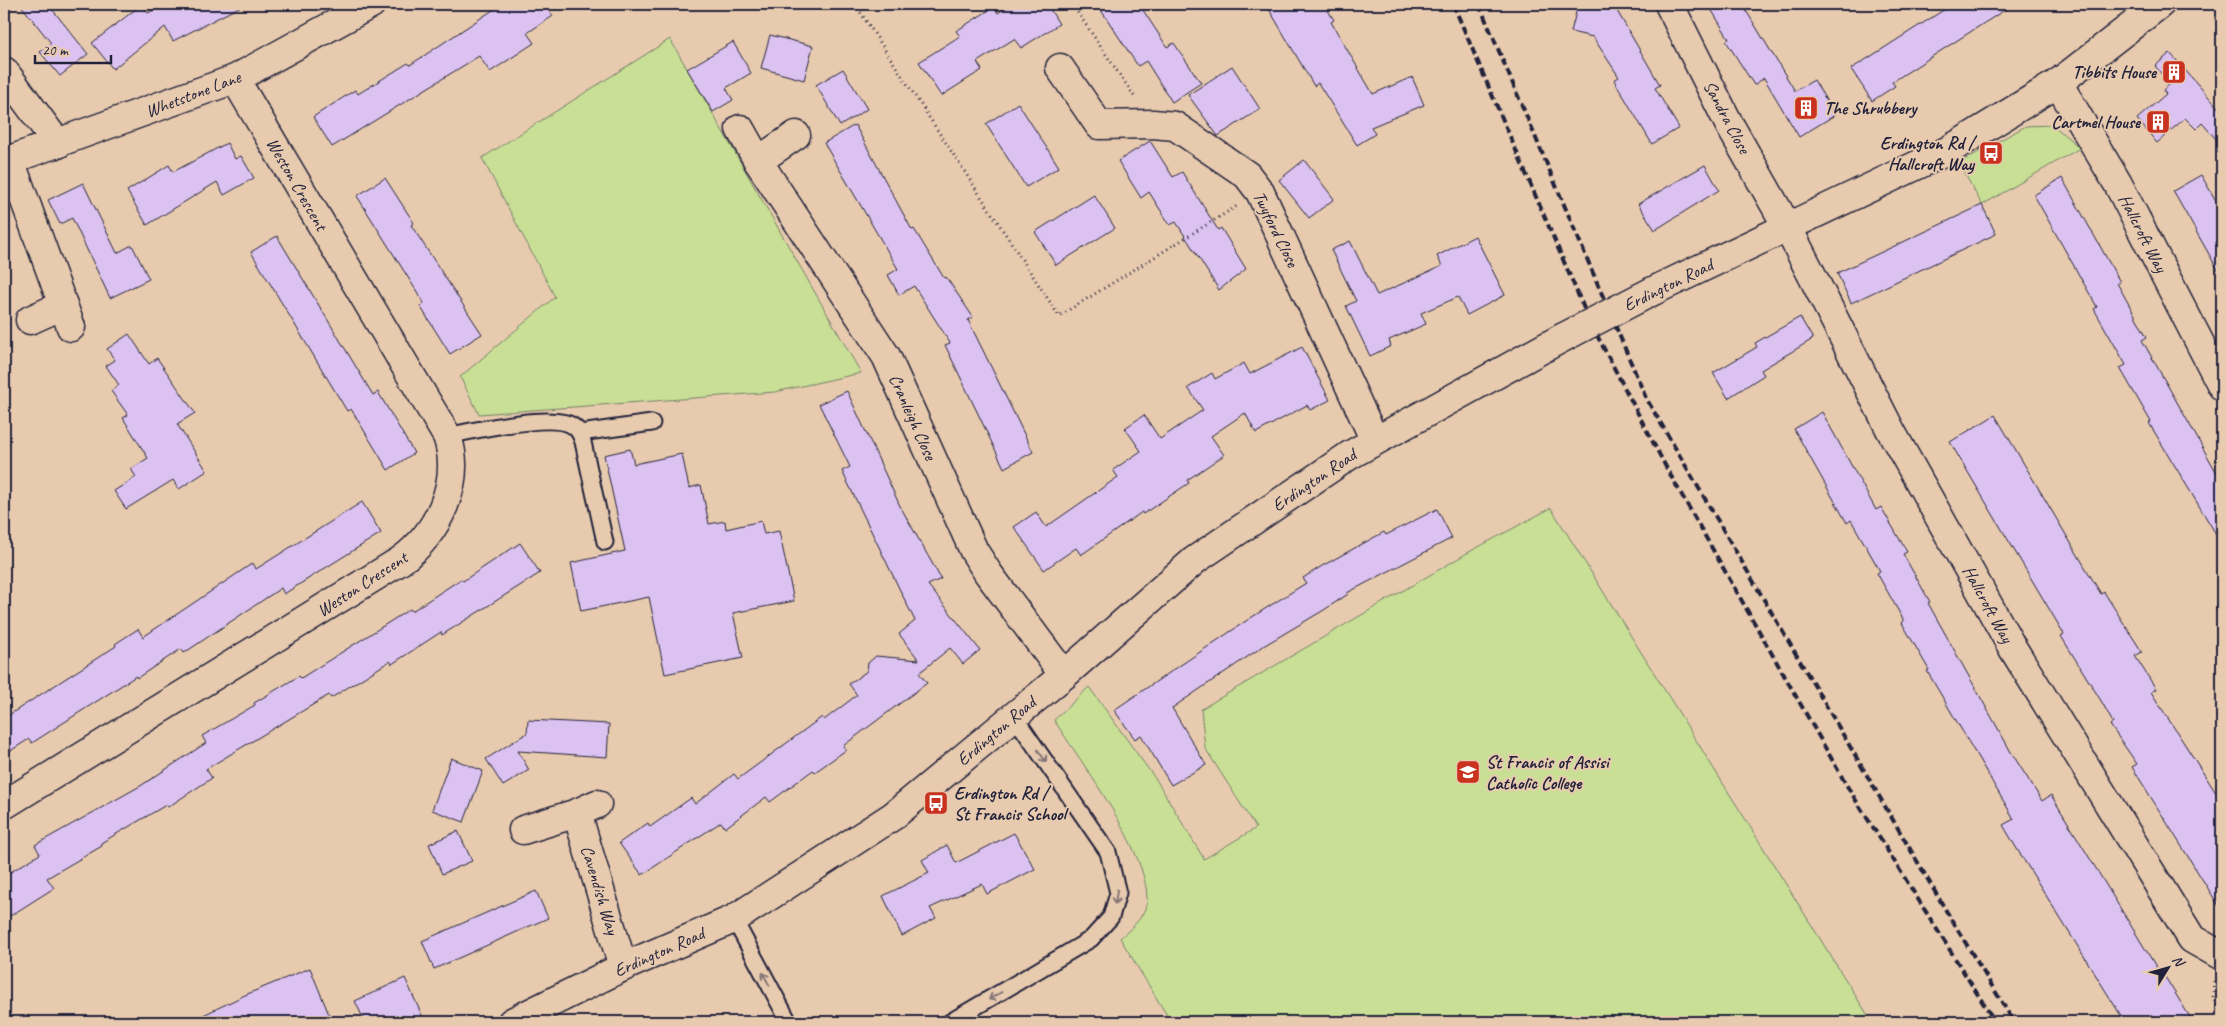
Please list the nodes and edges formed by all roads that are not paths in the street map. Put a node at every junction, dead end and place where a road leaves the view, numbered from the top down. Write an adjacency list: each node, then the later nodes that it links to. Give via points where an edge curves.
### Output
1 (1669, 4): 13 (street, Sandra Close, via 1729,124)
2 (2160, 4): 7 (street, Erdington Road)
3 (356, 8): 6 (street, Whetstone Lane)
4 (1060, 68): 19 (street, Twyford Close, via 1099,125 1176,126 1248,175 1260,192)
5 (4, 71): 10 (street)
6 (235, 79): 10 (street, Whetstone Lane); 18 (street, Weston Crescent)
7 (2058, 83): 13 (street, Erdington Road, via 1949,150); 15 (street, Hallcroft Way, via 2118,184)
8 (740, 129): 12 (street, Cranleigh Close)
9 (796, 135): 12 (street)
10 (58, 144): 11 (street, Whetstone Lane)
11 (7, 161): 14 (street, via 67,316)
12 (758, 161): 21 (street, Cranleigh Close, via 886,356 979,558)
13 (1788, 228): 19 (street, Erdington Road, bridge, via 1653,291); 26 (street, Hallcroft Way, via 1891,432 2012,647 2192,939)
14 (30, 320)
15 (2222, 386)
16 (652, 423): 17 (lane)
17 (580, 433): 18 (lane, via 574,426 557,421 507,425); 20 (lane)
18 (447, 436): 23 (street, Weston Crescent, via 452,457 445,502 432,529 410,554)
19 (1375, 441): 21 (street, Erdington Road, via 1195,560)
20 (605, 542)
21 (1064, 675): 22 (street, Erdington Road)
22 (1014, 716): 25 (street, Erdington Road, via 893,816); 30 (lane, one-way to 30, via 1108,852 1118,892 1111,917 1091,939)
23 (4, 805)
24 (524, 830): 27 (street, Cavendish Way, via 587,809)
25 (734, 920): 27 (street, Erdington Road); 29 (lane, one-way to 25)
26 (2219, 954)
27 (622, 967): 28 (street, Erdington Road)
28 (512, 1022)
29 (789, 1022)
30 (950, 1022)

